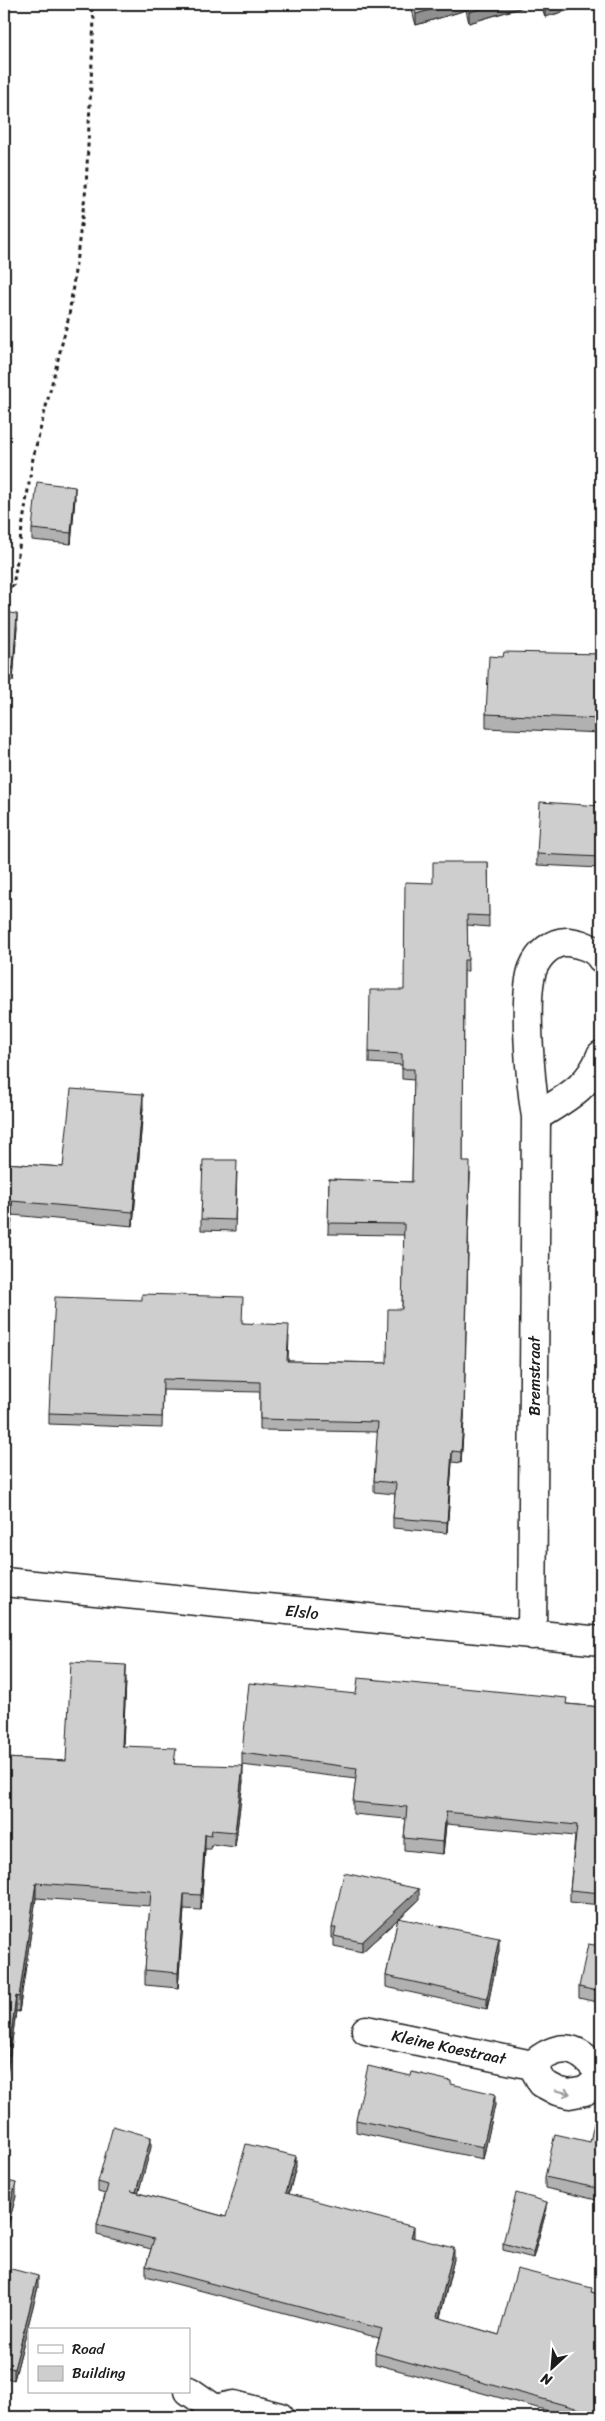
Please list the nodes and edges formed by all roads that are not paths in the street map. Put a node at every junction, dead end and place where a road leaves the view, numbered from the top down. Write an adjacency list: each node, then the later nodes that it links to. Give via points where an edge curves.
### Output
1 (601, 958): 3 (street, Bremstraat, via 598,952 578,943 560,942 542,952 533,968 529,988 530,1084)
2 (601, 1055): 3 (street, via 582,1087)
3 (536, 1117): 5 (street, Bremstraat)
4 (4, 1582): 5 (street, Elslo)
5 (532, 1635): 6 (street, Elslo)
6 (601, 1641)
7 (366, 2030): 8 (street, Kleine Koestraat)
8 (532, 2065): 9 (street, via 557,2049 575,2051 588,2057); 9 (street, one-way to 9, via 542,2083 570,2094 585,2091)
9 (601, 2076)
10 (190, 2392): 11 (street)
11 (212, 2413): 12 (street, via 234,2405)
12 (280, 2417)

